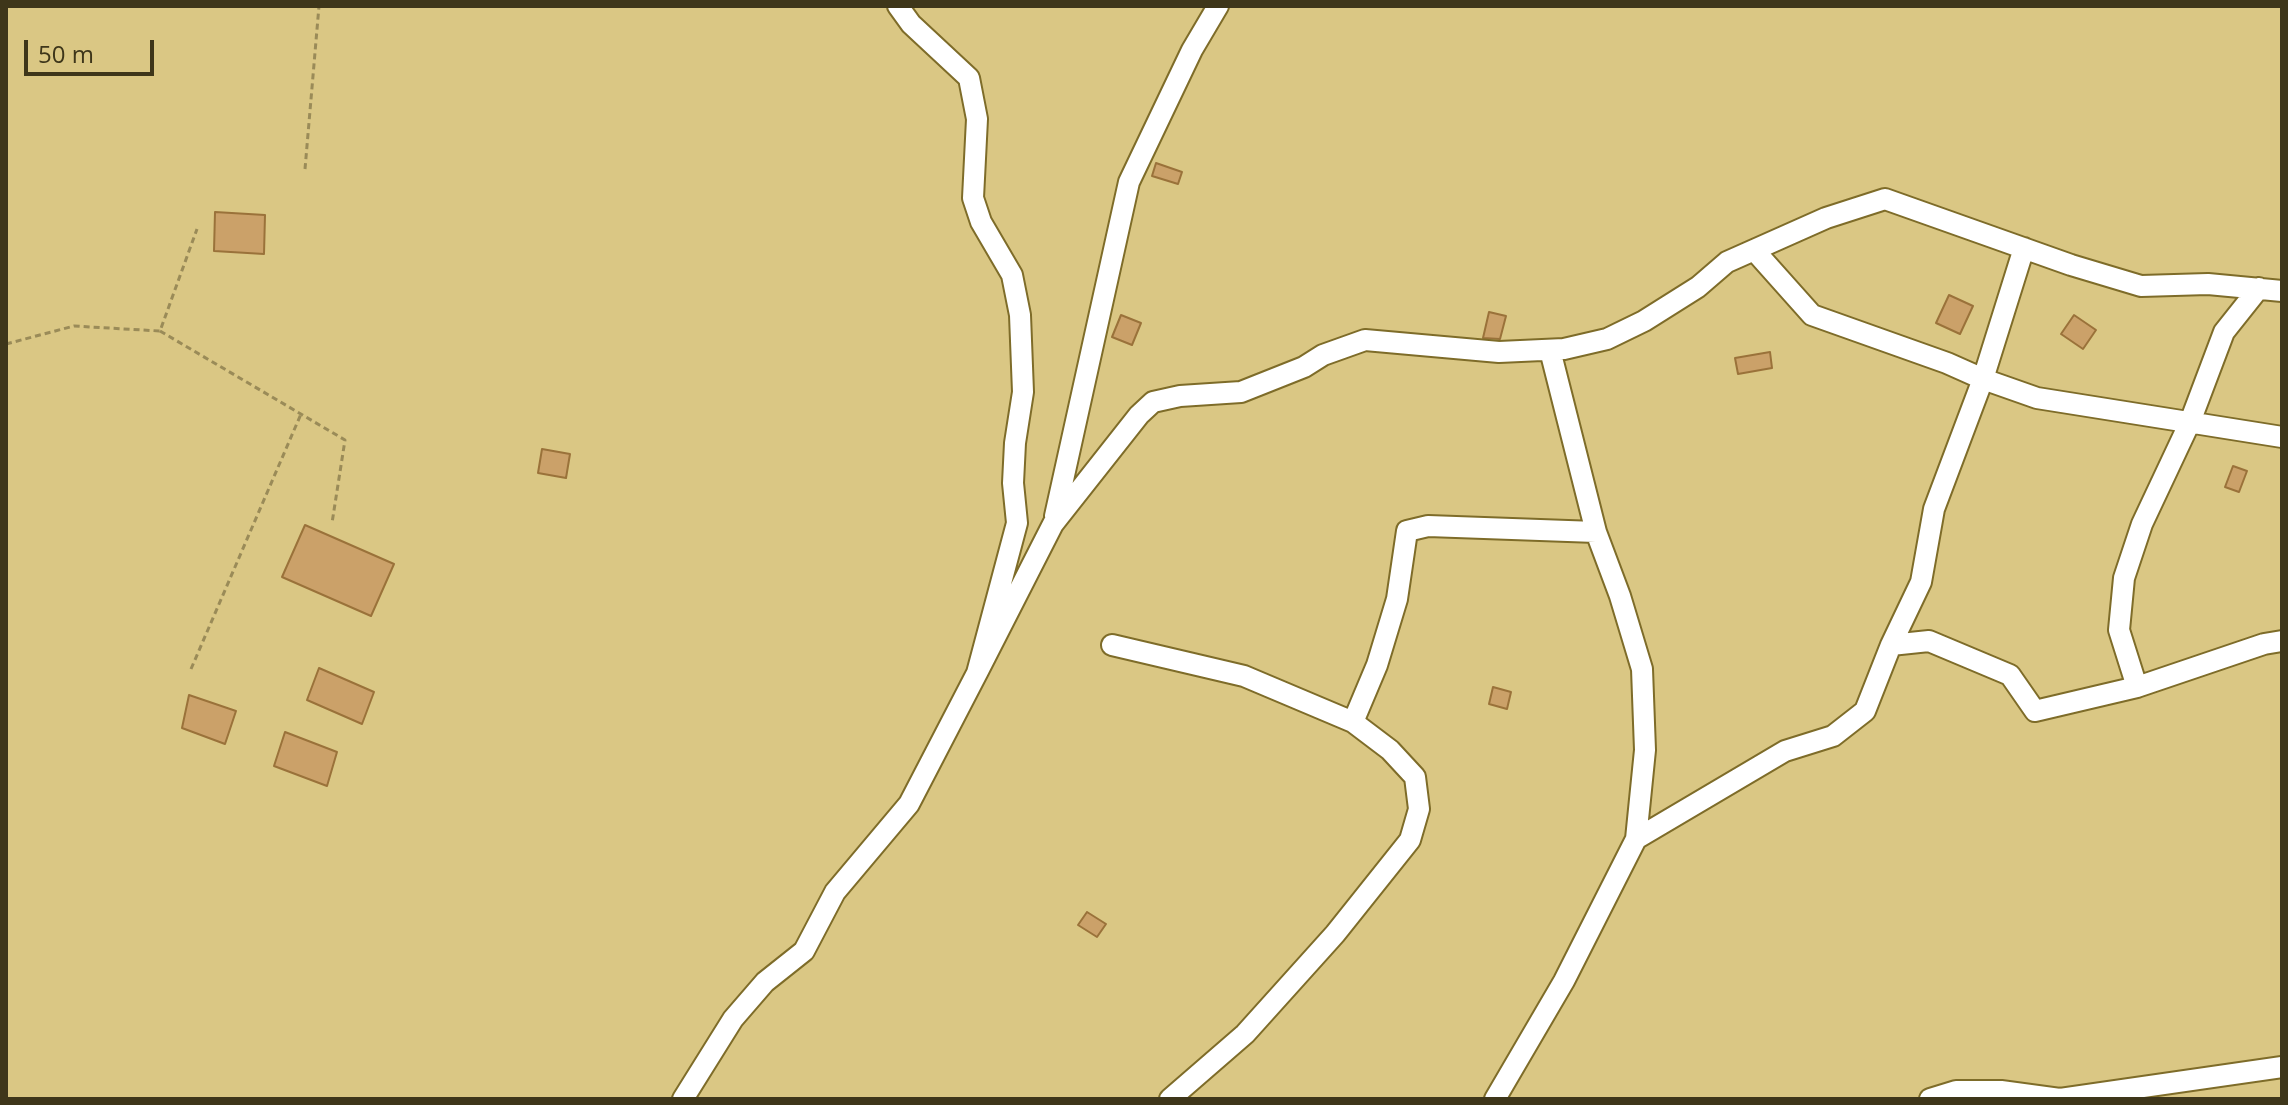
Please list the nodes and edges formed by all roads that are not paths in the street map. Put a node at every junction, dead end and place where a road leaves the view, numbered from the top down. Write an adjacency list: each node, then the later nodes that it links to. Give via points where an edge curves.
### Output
1 (898, 6): 16 (street, via 969,78 977,119 973,198 1012,275 1020,315 1023,392 1013,483 1017,523)
2 (1218, 6): 11 (street, via 1129,182)
3 (2024, 248): 4 (street, via 1885,199); 5 (street, via 2141,286); 8 (street)
4 (1754, 250): 7 (street, via 1727,262 1644,321 1607,339); 8 (street, via 1812,315)
5 (2259, 288): 6 (street); 9 (street, via 2224,332)
6 (2282, 291)
7 (1550, 350): 11 (street, via 1471,351 1365,340 1241,392 1153,402); 12 (street)
8 (1983, 379): 9 (street, via 2037,398); 15 (street, via 1934,509 1921,582)
9 (2190, 422): 10 (street); 17 (street, via 2142,524 2124,578 2119,630)
10 (2282, 437)
11 (1053, 524): 16 (street)
12 (1596, 532): 18 (street, via 1428,526 1407,531 1397,599); 19 (street, via 1642,669 1645,750)
13 (2282, 641): 17 (street)
14 (1112, 645): 18 (street, via 1244,676)
15 (1891, 645): 17 (street, via 1929,641 2010,675 2035,711); 19 (street, via 1865,711 1833,736 1785,751)
16 (977, 673): 21 (street, via 909,804 835,892 804,951 765,982 733,1019)
17 (2137, 687)
18 (1353, 722): 22 (street, via 1415,777 1419,809 1410,840 1245,1034)
19 (1636, 839): 23 (street, via 1564,981)
20 (2282, 1067): 24 (street, via 2060,1099 1956,1091)
21 (683, 1099)
22 (1170, 1099)
23 (1495, 1099)
24 (1930, 1099)

